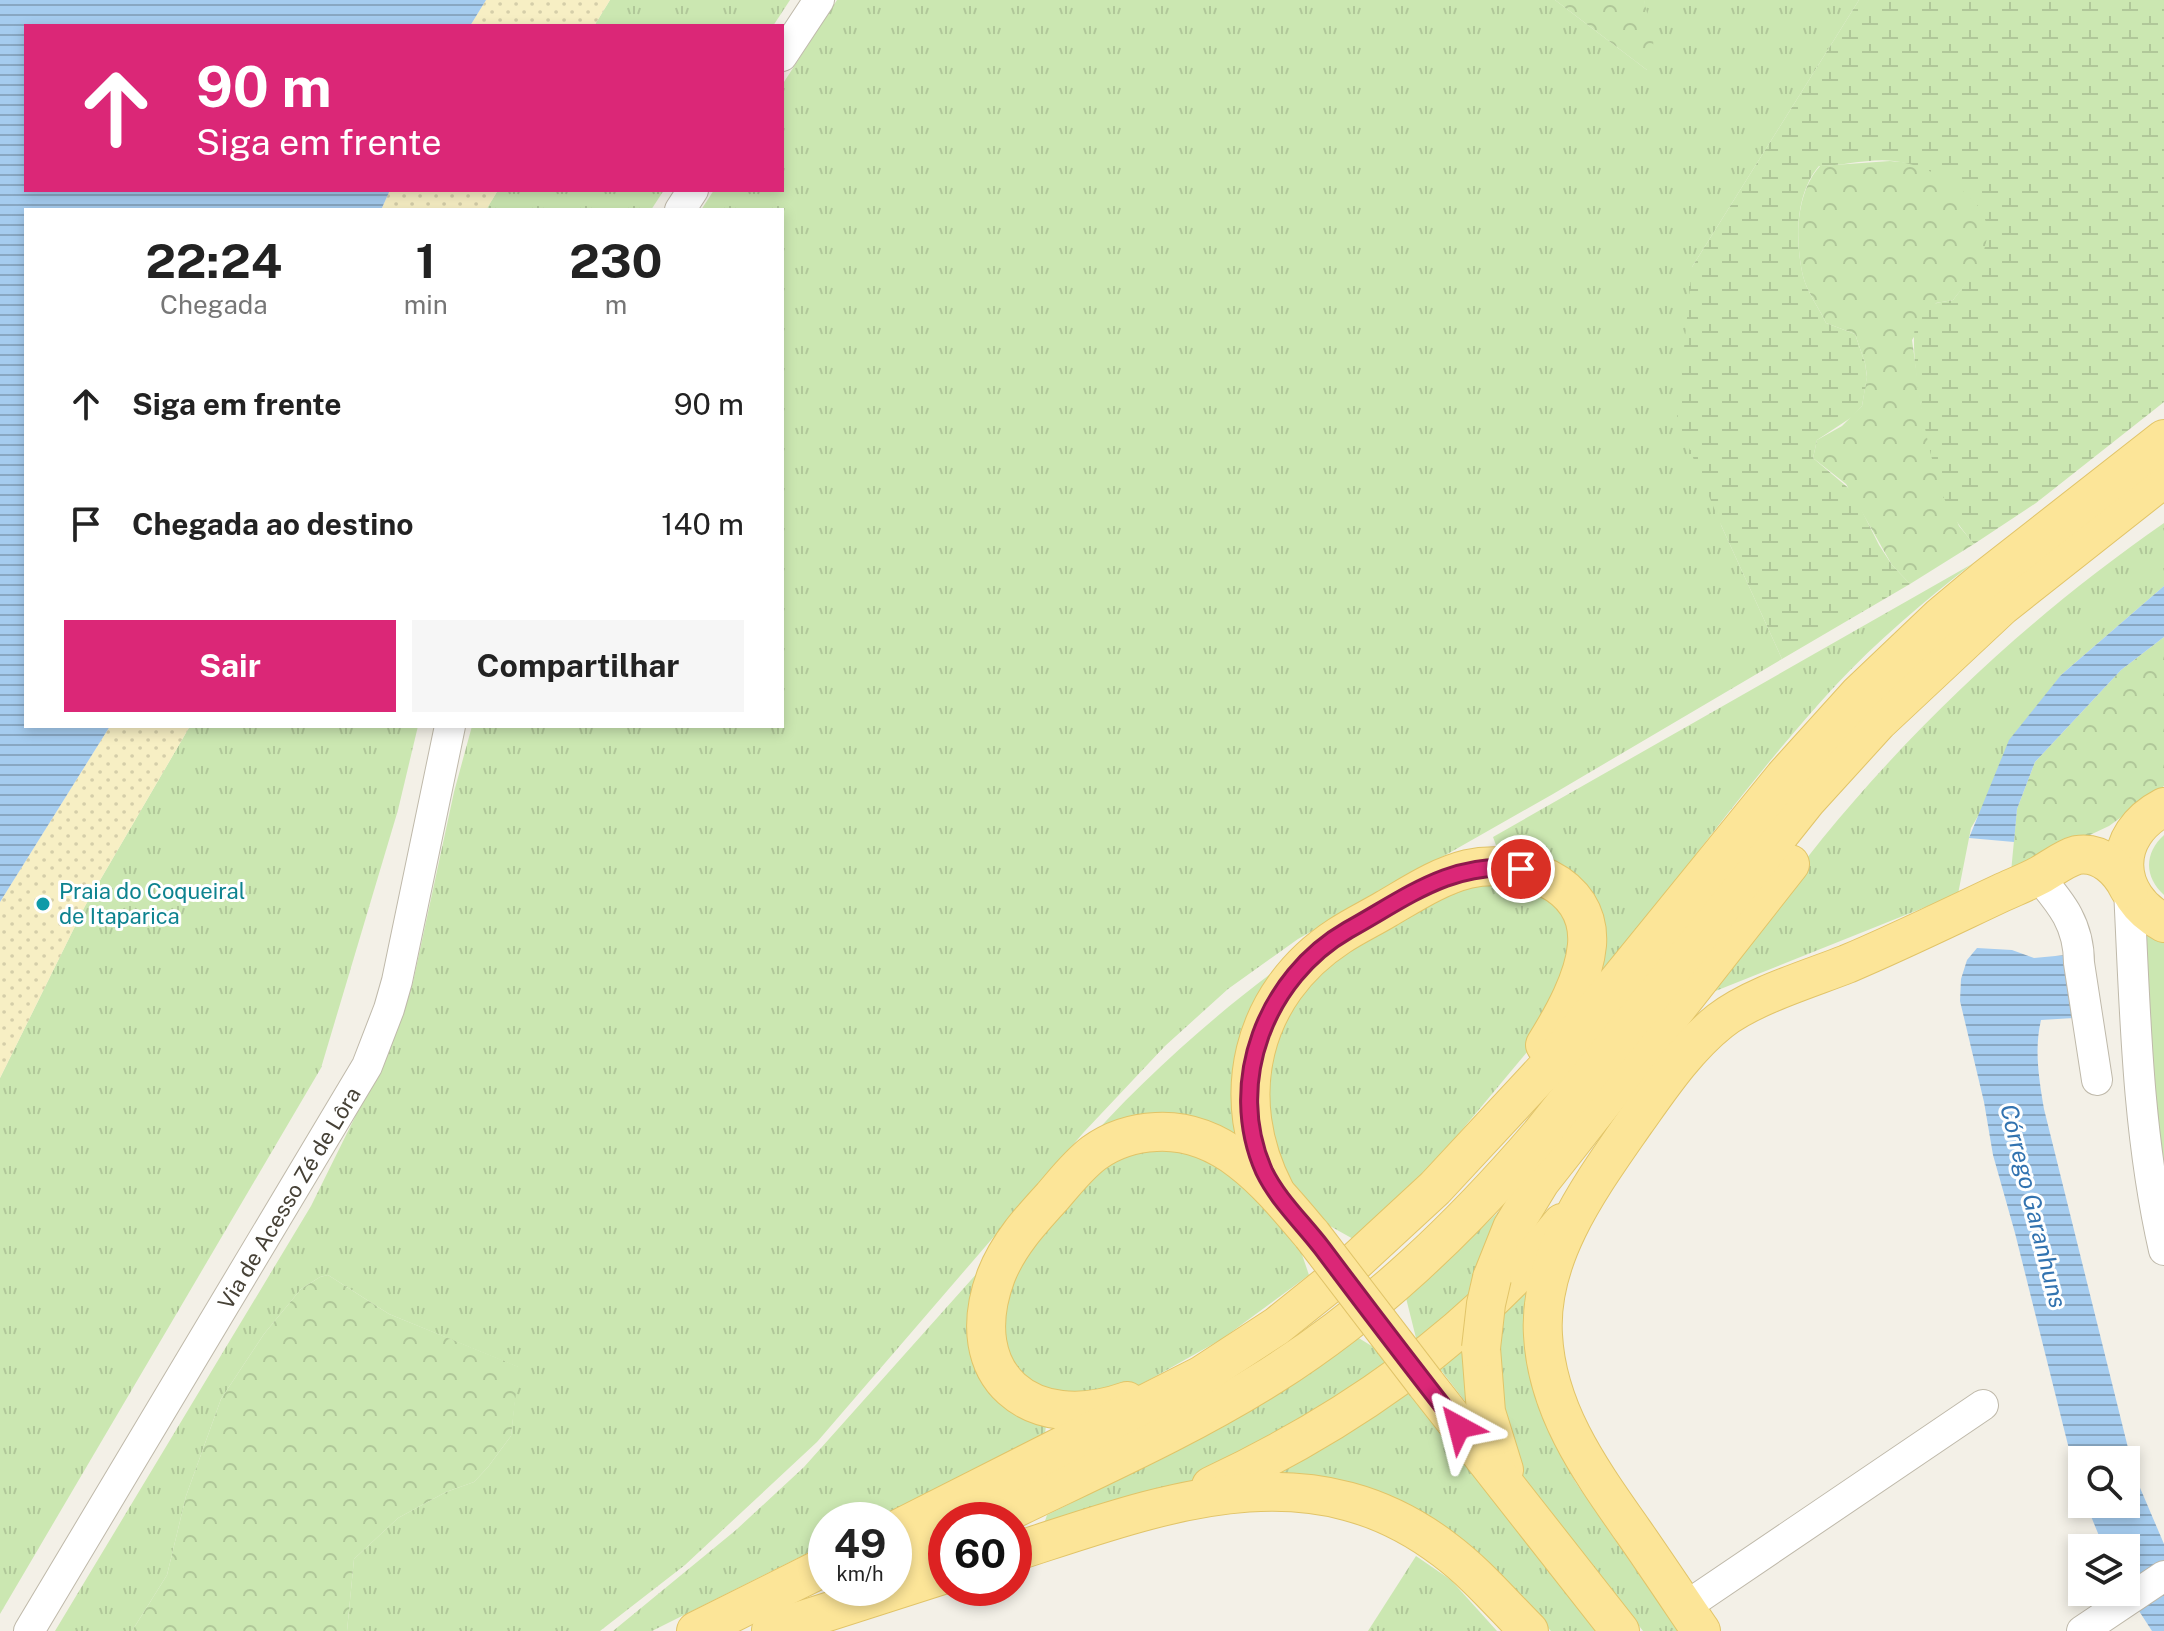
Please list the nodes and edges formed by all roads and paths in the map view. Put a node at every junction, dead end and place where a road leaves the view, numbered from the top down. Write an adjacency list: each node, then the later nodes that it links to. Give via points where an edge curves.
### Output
1 (819, 0): 2 (street)
2 (784, 53)
3 (2164, 439): 12 (main road, via 1963,598 1859,694 1784,777 1554,1060)
4 (2164, 478): 5 (main road)
5 (2048, 572): 18 (main road, via 1958,645 1842,761 1540,1135 1416,1265 1271,1376 1218,1408); 20 (main road, bridge, via 1975,637 1901,722 1540,1182 1512,1228 1486,1304 1482,1385 1492,1438)
6 (450, 728): 30 (street, Via de Acesso Zé de Lôra, via 397,981 367,1066)
7 (2159, 809): 9 (main road, via 2129,840 2124,857)
8 (2038, 876): 9 (main road, via 2076,855 2098,858 2108,862); 11 (street, via 2074,925); 13 (main road, via 1737,1009 1680,1061)
9 (2129, 889): 10 (main road, via 2150,916); 15 (street, via 2141,1116)
10 (2164, 923)
11 (2097, 1080)
12 (1473, 1147): 14 (main road, via 1554,1031 1575,987 1587,944 1575,901 1552,880 1521,869 1468,869 1433,882 1338,936 1299,971 1260,1034 1249,1079 1256,1148); 16 (main road, via 1343,1273 1277,1326)
13 (1591, 1186): 19 (main road, via 1483,1307 1399,1377 1284,1450); 28 (main road, via 1548,1284 1543,1334 1551,1388 1595,1475)
14 (1275, 1191): 16 (main road, via 1247,1165 1207,1141 1163,1132 1126,1137 1077,1168 1021,1232 997,1275 985,1325 989,1354 1003,1380 1026,1399 1054,1408 1095,1408); 20 (main road, bridge)
15 (2164, 1250)
16 (1202, 1375): 21 (main road)
17 (1983, 1405): 28 (street)
18 (1027, 1502)
19 (1161, 1506): 22 (main road); 32 (main road, via 1281,1490 1361,1505 1447,1551)
20 (1525, 1512): 26 (main road)
21 (912, 1522)
22 (1032, 1546)
23 (808, 1575): 31 (main road)
24 (2164, 1576): 35 (street)
25 (928, 1580): 29 (main road)
26 (1580, 1582): 33 (main road); 34 (main road)
27 (817, 1606): 29 (main road)
28 (1693, 1619)
29 (769, 1630)
30 (29, 1631)
31 (696, 1631)
32 (1529, 1631)
33 (1612, 1631)
34 (1620, 1631)
35 (2082, 1631)

